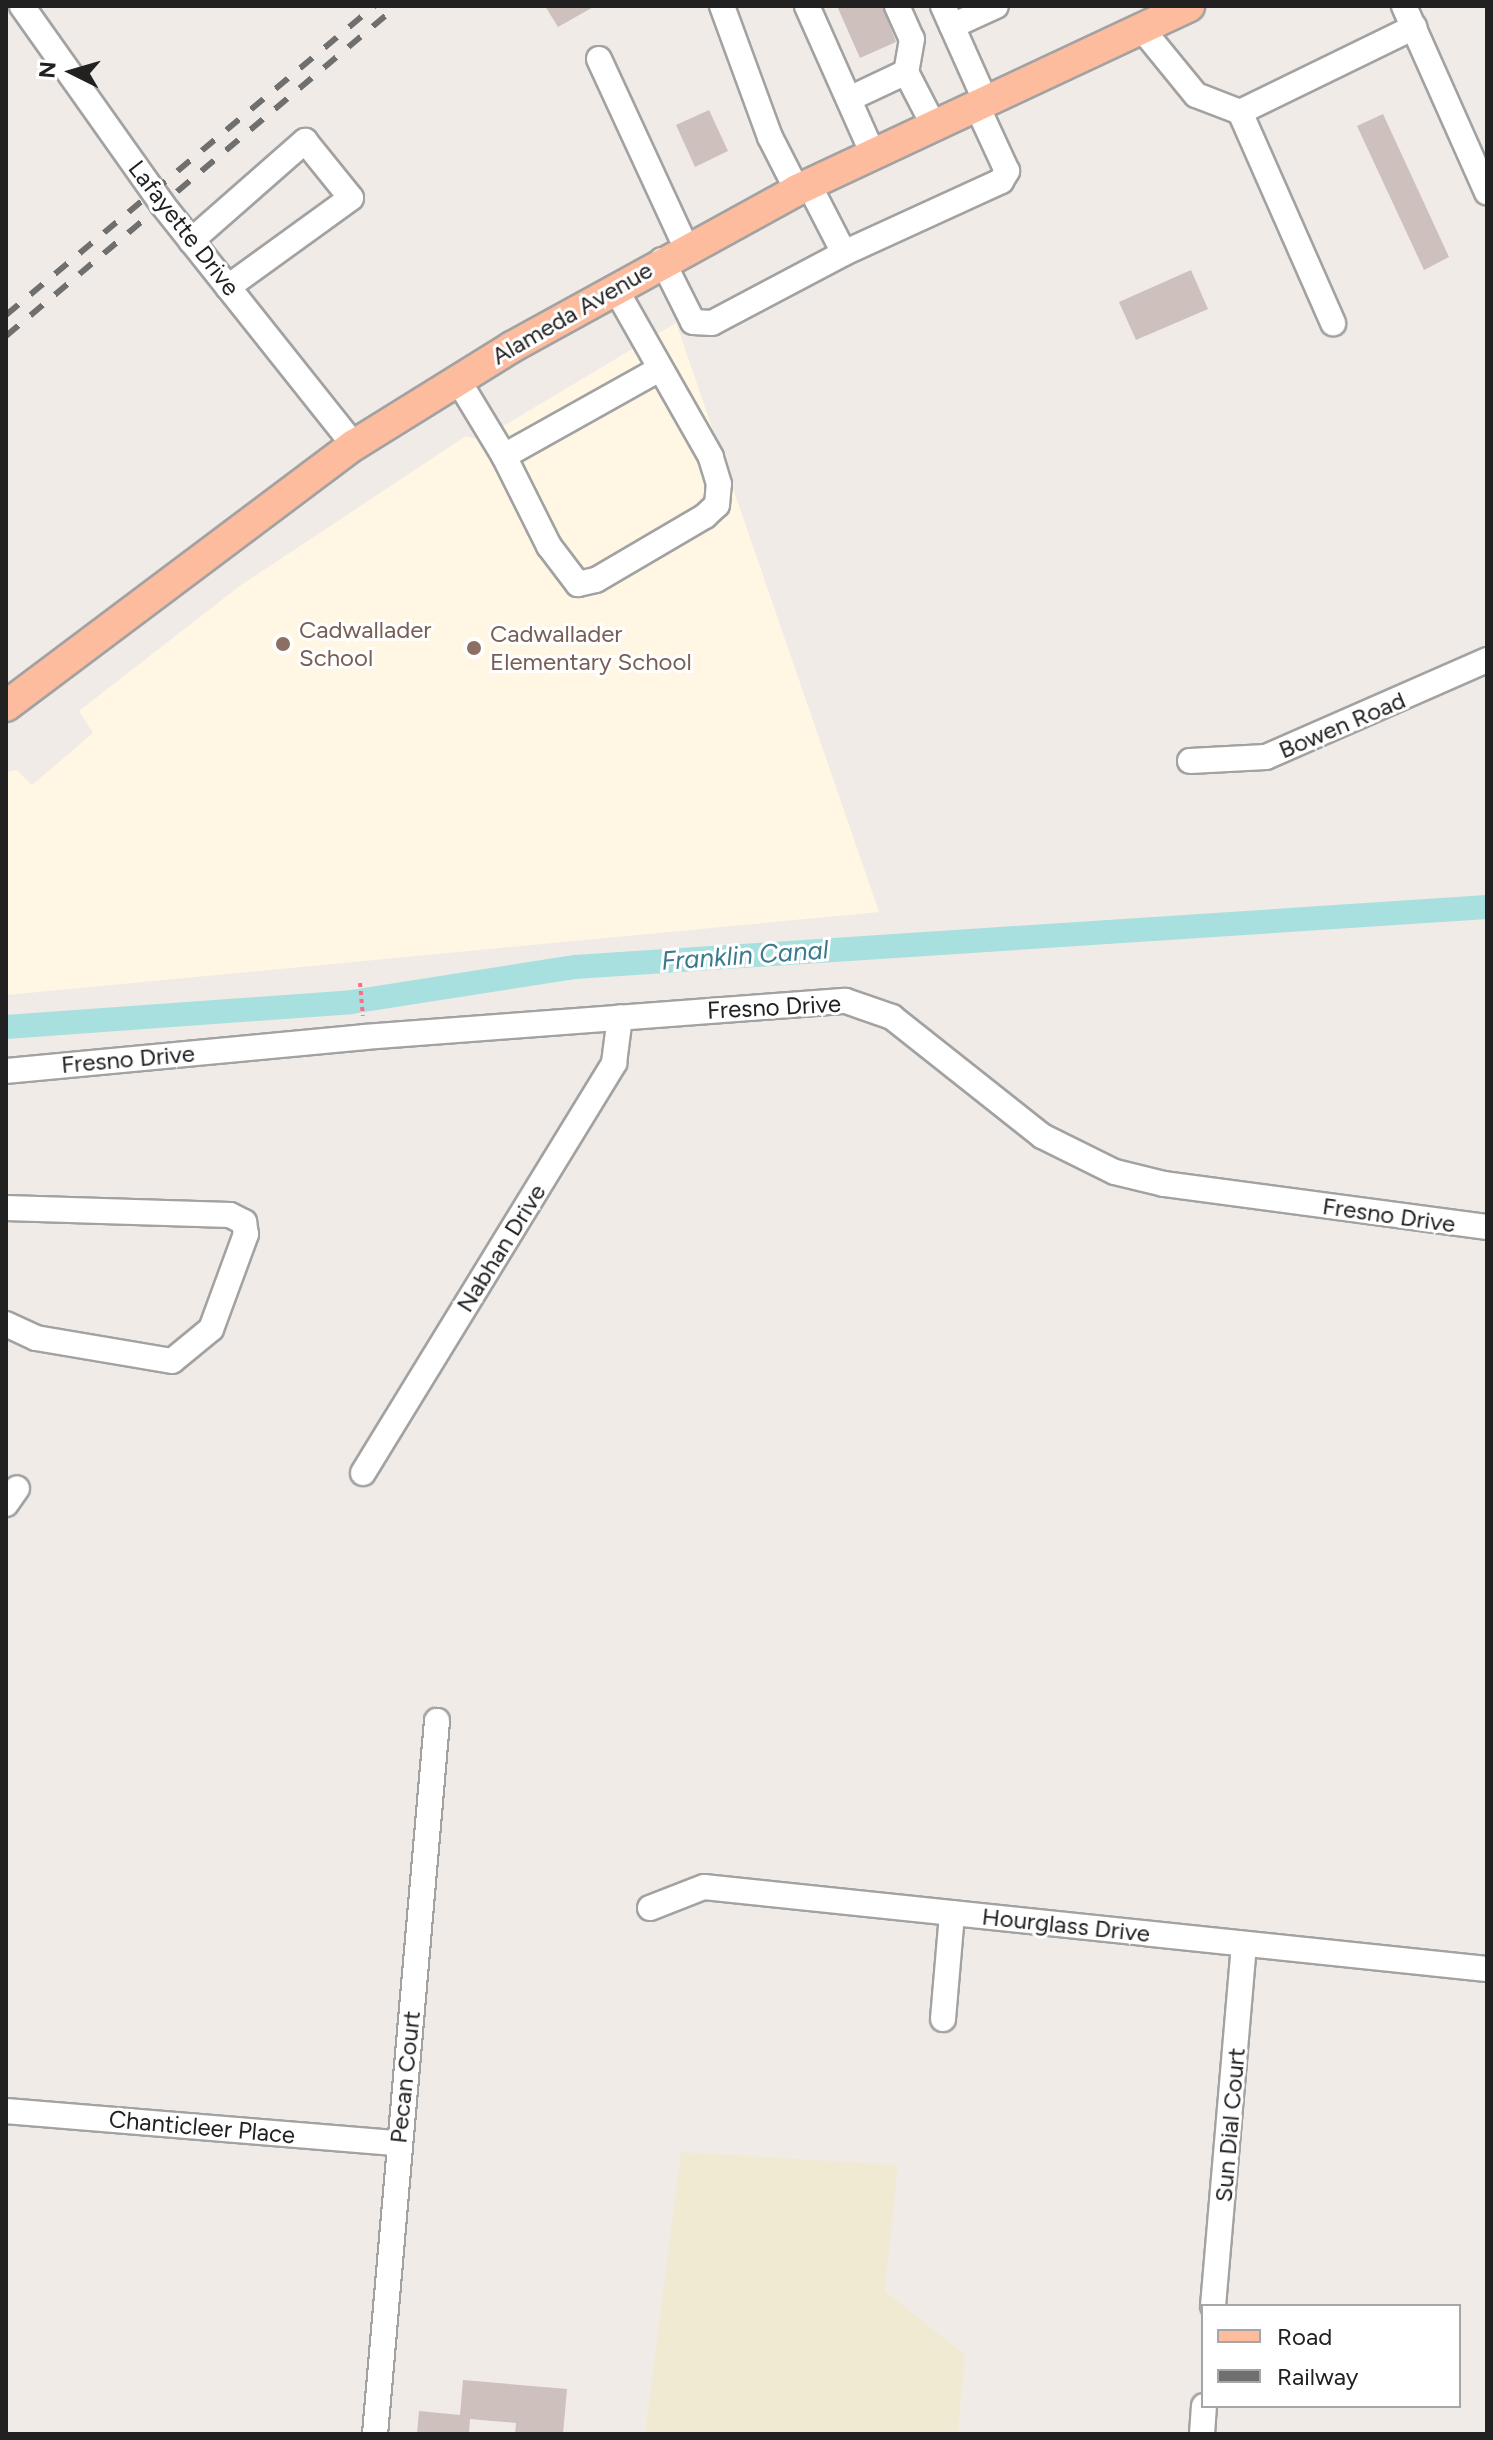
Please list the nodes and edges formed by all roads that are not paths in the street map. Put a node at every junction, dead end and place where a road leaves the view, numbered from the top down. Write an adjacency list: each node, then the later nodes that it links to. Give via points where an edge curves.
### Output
1 (22, 6): 19 (street, Lafayette Drive)
2 (722, 6): 17 (street, via 770,137)
3 (807, 6): 12 (street)
4 (897, 6): 11 (street, via 912,39)
5 (996, 6): 7 (street)
6 (1189, 6): 9 (main road, Alameda Avenue)
7 (947, 16): 13 (street)
8 (1409, 17): 14 (street); 18 (street)
9 (1142, 29): 13 (main road, Alameda Avenue); 14 (street, via 1196,95)
10 (599, 59): 21 (street)
11 (906, 72): 12 (street); 15 (street)
12 (849, 99): 16 (street)
13 (981, 104): 15 (main road, Alameda Avenue); 20 (street, via 1007,171 1001,181)
14 (1240, 112): 24 (street)
15 (934, 126): 16 (main road, Alameda Avenue)
16 (873, 154): 17 (main road, Alameda Avenue)
17 (803, 187): 20 (street); 21 (main road, Alameda Avenue)
18 (1487, 192)
19 (191, 241): 22 (street, Lafayette Drive); 22 (street, via 305,141 351,198)
20 (844, 253): 21 (street, via 712,323 693,322)
21 (674, 254): 23 (main road, Alameda Avenue)
22 (228, 287): 27 (street, Lafayette Drive)
23 (615, 288): 25 (street); 26 (main road, Alameda Avenue)
24 (1333, 323)
25 (658, 370): 28 (street); 28 (street, via 711,457 719,484 717,505 596,580 578,584 549,546)
26 (458, 380): 27 (main road, Alameda Avenue); 28 (street)
27 (354, 445): 30 (main road, Alameda Avenue)
28 (504, 456)
29 (1487, 660): 31 (street, Bowen Road, via 1266,757)
30 (6, 706)
31 (1190, 761)
32 (620, 1017): 33 (street, Fresno Drive); 35 (street, Fresno Drive, via 846,1001 892,1017 1042,1136 1115,1172 1164,1184); 37 (street, Nabhan Drive, via 614,1063)
33 (6, 1071)
34 (6, 1208): 36 (street, via 241,1219 243,1244 211,1329 172,1361 36,1338)
35 (1487, 1227)
36 (6, 1324)
37 (363, 1473)
38 (437, 1721): 45 (street, Pecan Court)
39 (650, 1908): 40 (street, Hourglass Drive, via 704,1887)
40 (952, 1913): 41 (street, Hourglass Drive); 43 (street)
41 (1244, 1944): 42 (street, Hourglass Drive); 46 (street, Sun Dial Court)
42 (1487, 1969)
43 (943, 2019)
44 (6, 2111): 45 (street, Chanticleer Place)
45 (398, 2143): 48 (street, Pecan Court)
46 (1213, 2304)
47 (1204, 2408): 49 (street)
48 (375, 2434)
49 (1202, 2434)

